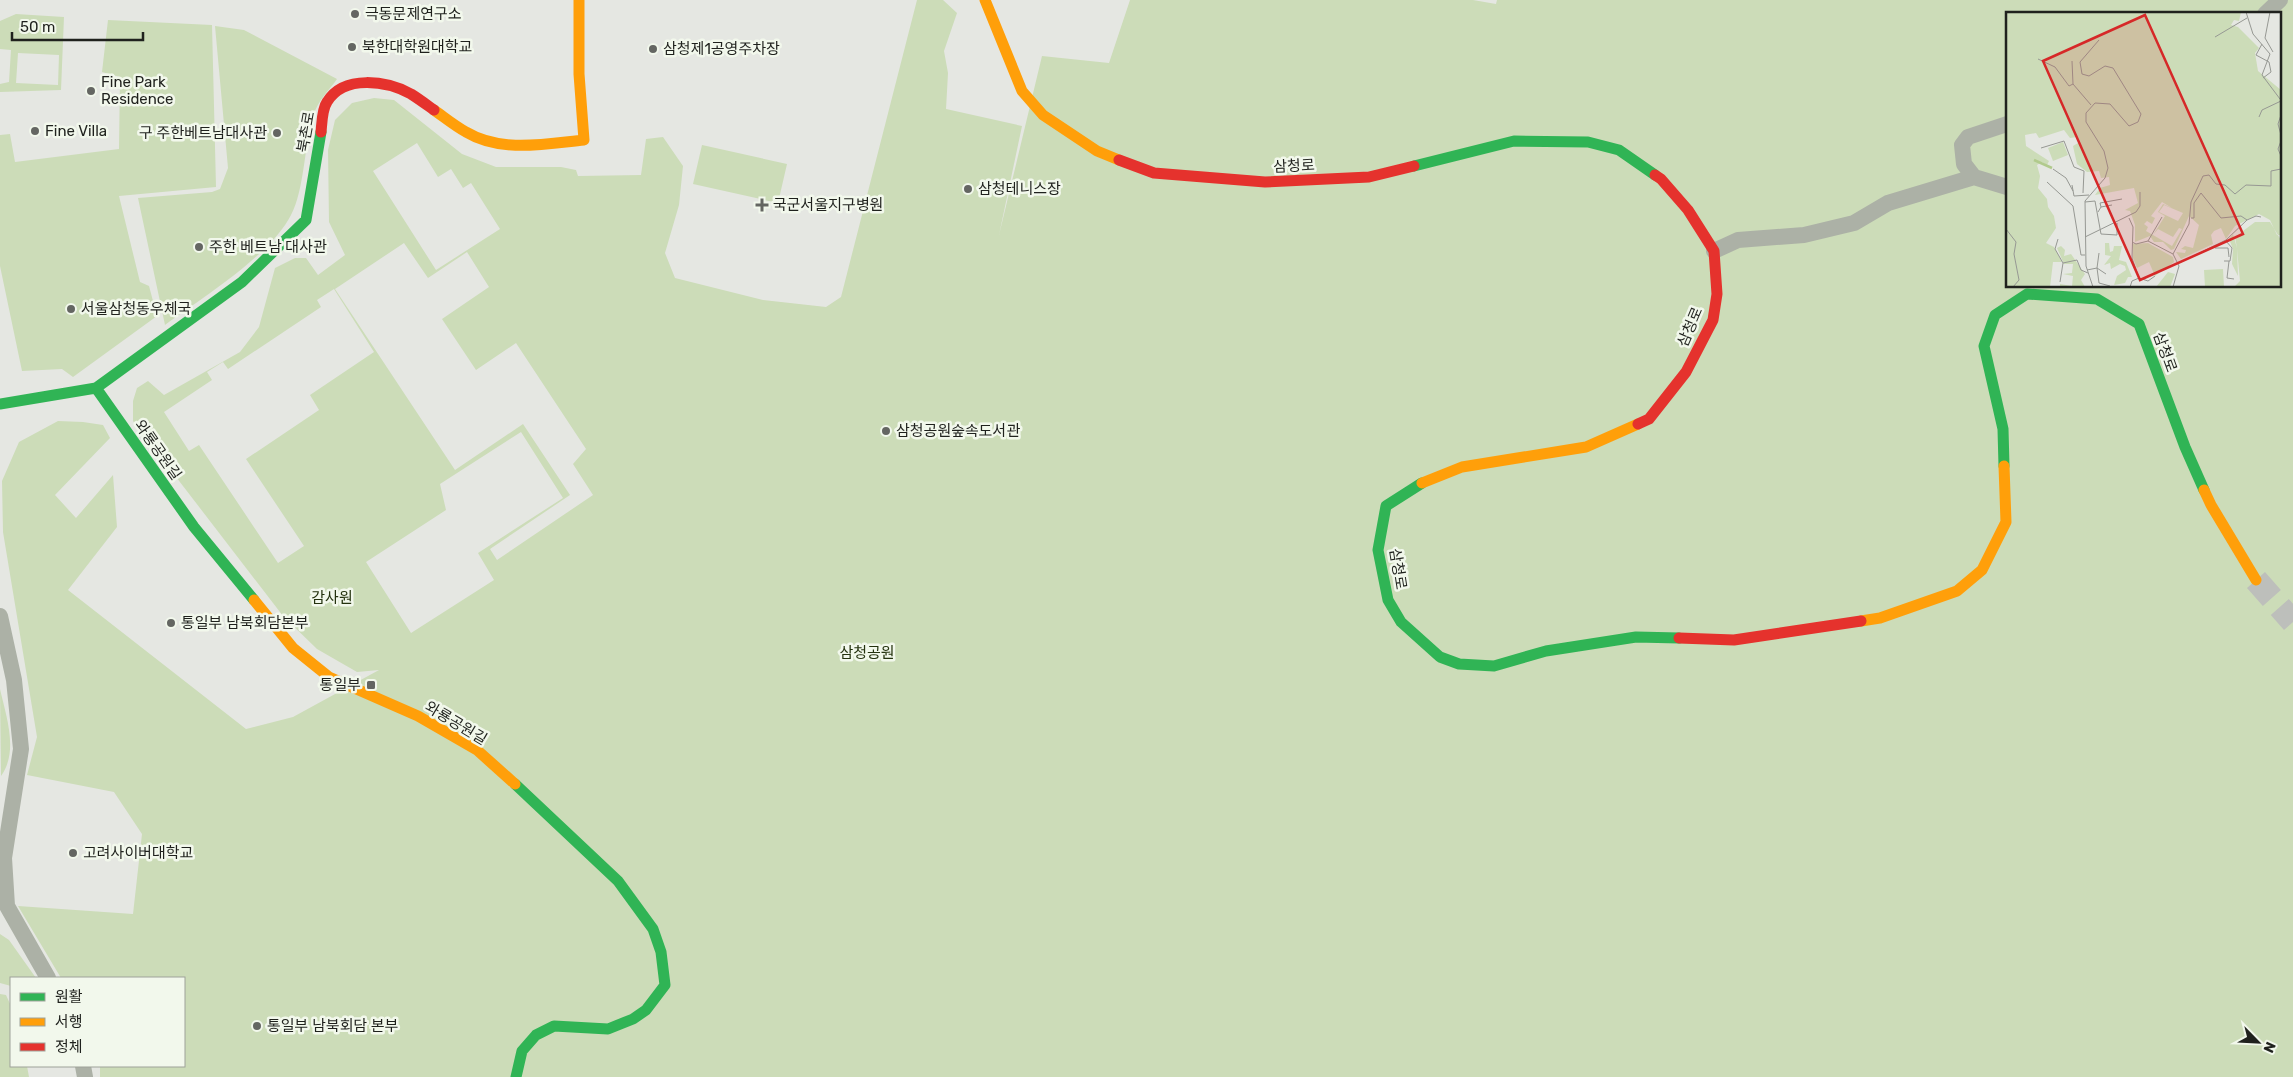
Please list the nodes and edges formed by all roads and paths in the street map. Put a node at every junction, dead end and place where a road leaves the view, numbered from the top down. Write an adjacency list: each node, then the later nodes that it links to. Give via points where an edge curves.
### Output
1 (579, 0): 9 (street, 북촌로, via 579,74 584,140 518,146 491,142 467,133 411,94 386,85 360,82 342,88 326,102 306,220 242,282)
2 (985, 0): 8 (street, 삼청로, via 1022,91 1043,115 1097,151 1154,173 1265,182 1369,177 1514,141 1588,142 1619,150 1661,179 1688,210)
3 (2280, 0): 4 (street)
4 (2267, 12)
5 (2006, 124): 6 (street, via 1968,137 1962,145 1964,164)
6 (1974, 177): 7 (street); 8 (street, via 1888,203 1854,223 1804,235 1738,240)
7 (2006, 186)
8 (1714, 251): 11 (street, 삼청로, via 1717,294 1713,320 1686,372 1649,419 1586,447 1462,467 1415,486 1386,506 1378,550 1388,600 1400,622 1440,657 1459,664 1494,666 1546,650 1636,636 1734,640 1880,618 1957,591 1982,570 2006,522 2003,429 1984,346 1995,314 2026,294 2097,298 2139,324 2184,447 2212,505)
9 (96, 388): 10 (street, 북촌로); 14 (street, 와룡공원길, via 194,527 293,648 329,677 418,716 477,750 618,882 652,929 661,952 665,985 646,1010 608,1029 554,1026 542,1032 522,1051)
10 (0, 404)
11 (2256, 580)
12 (0, 616): 13 (street, via 14,680 21,749 4,858 6,906)
13 (47, 977)
14 (516, 1077)

